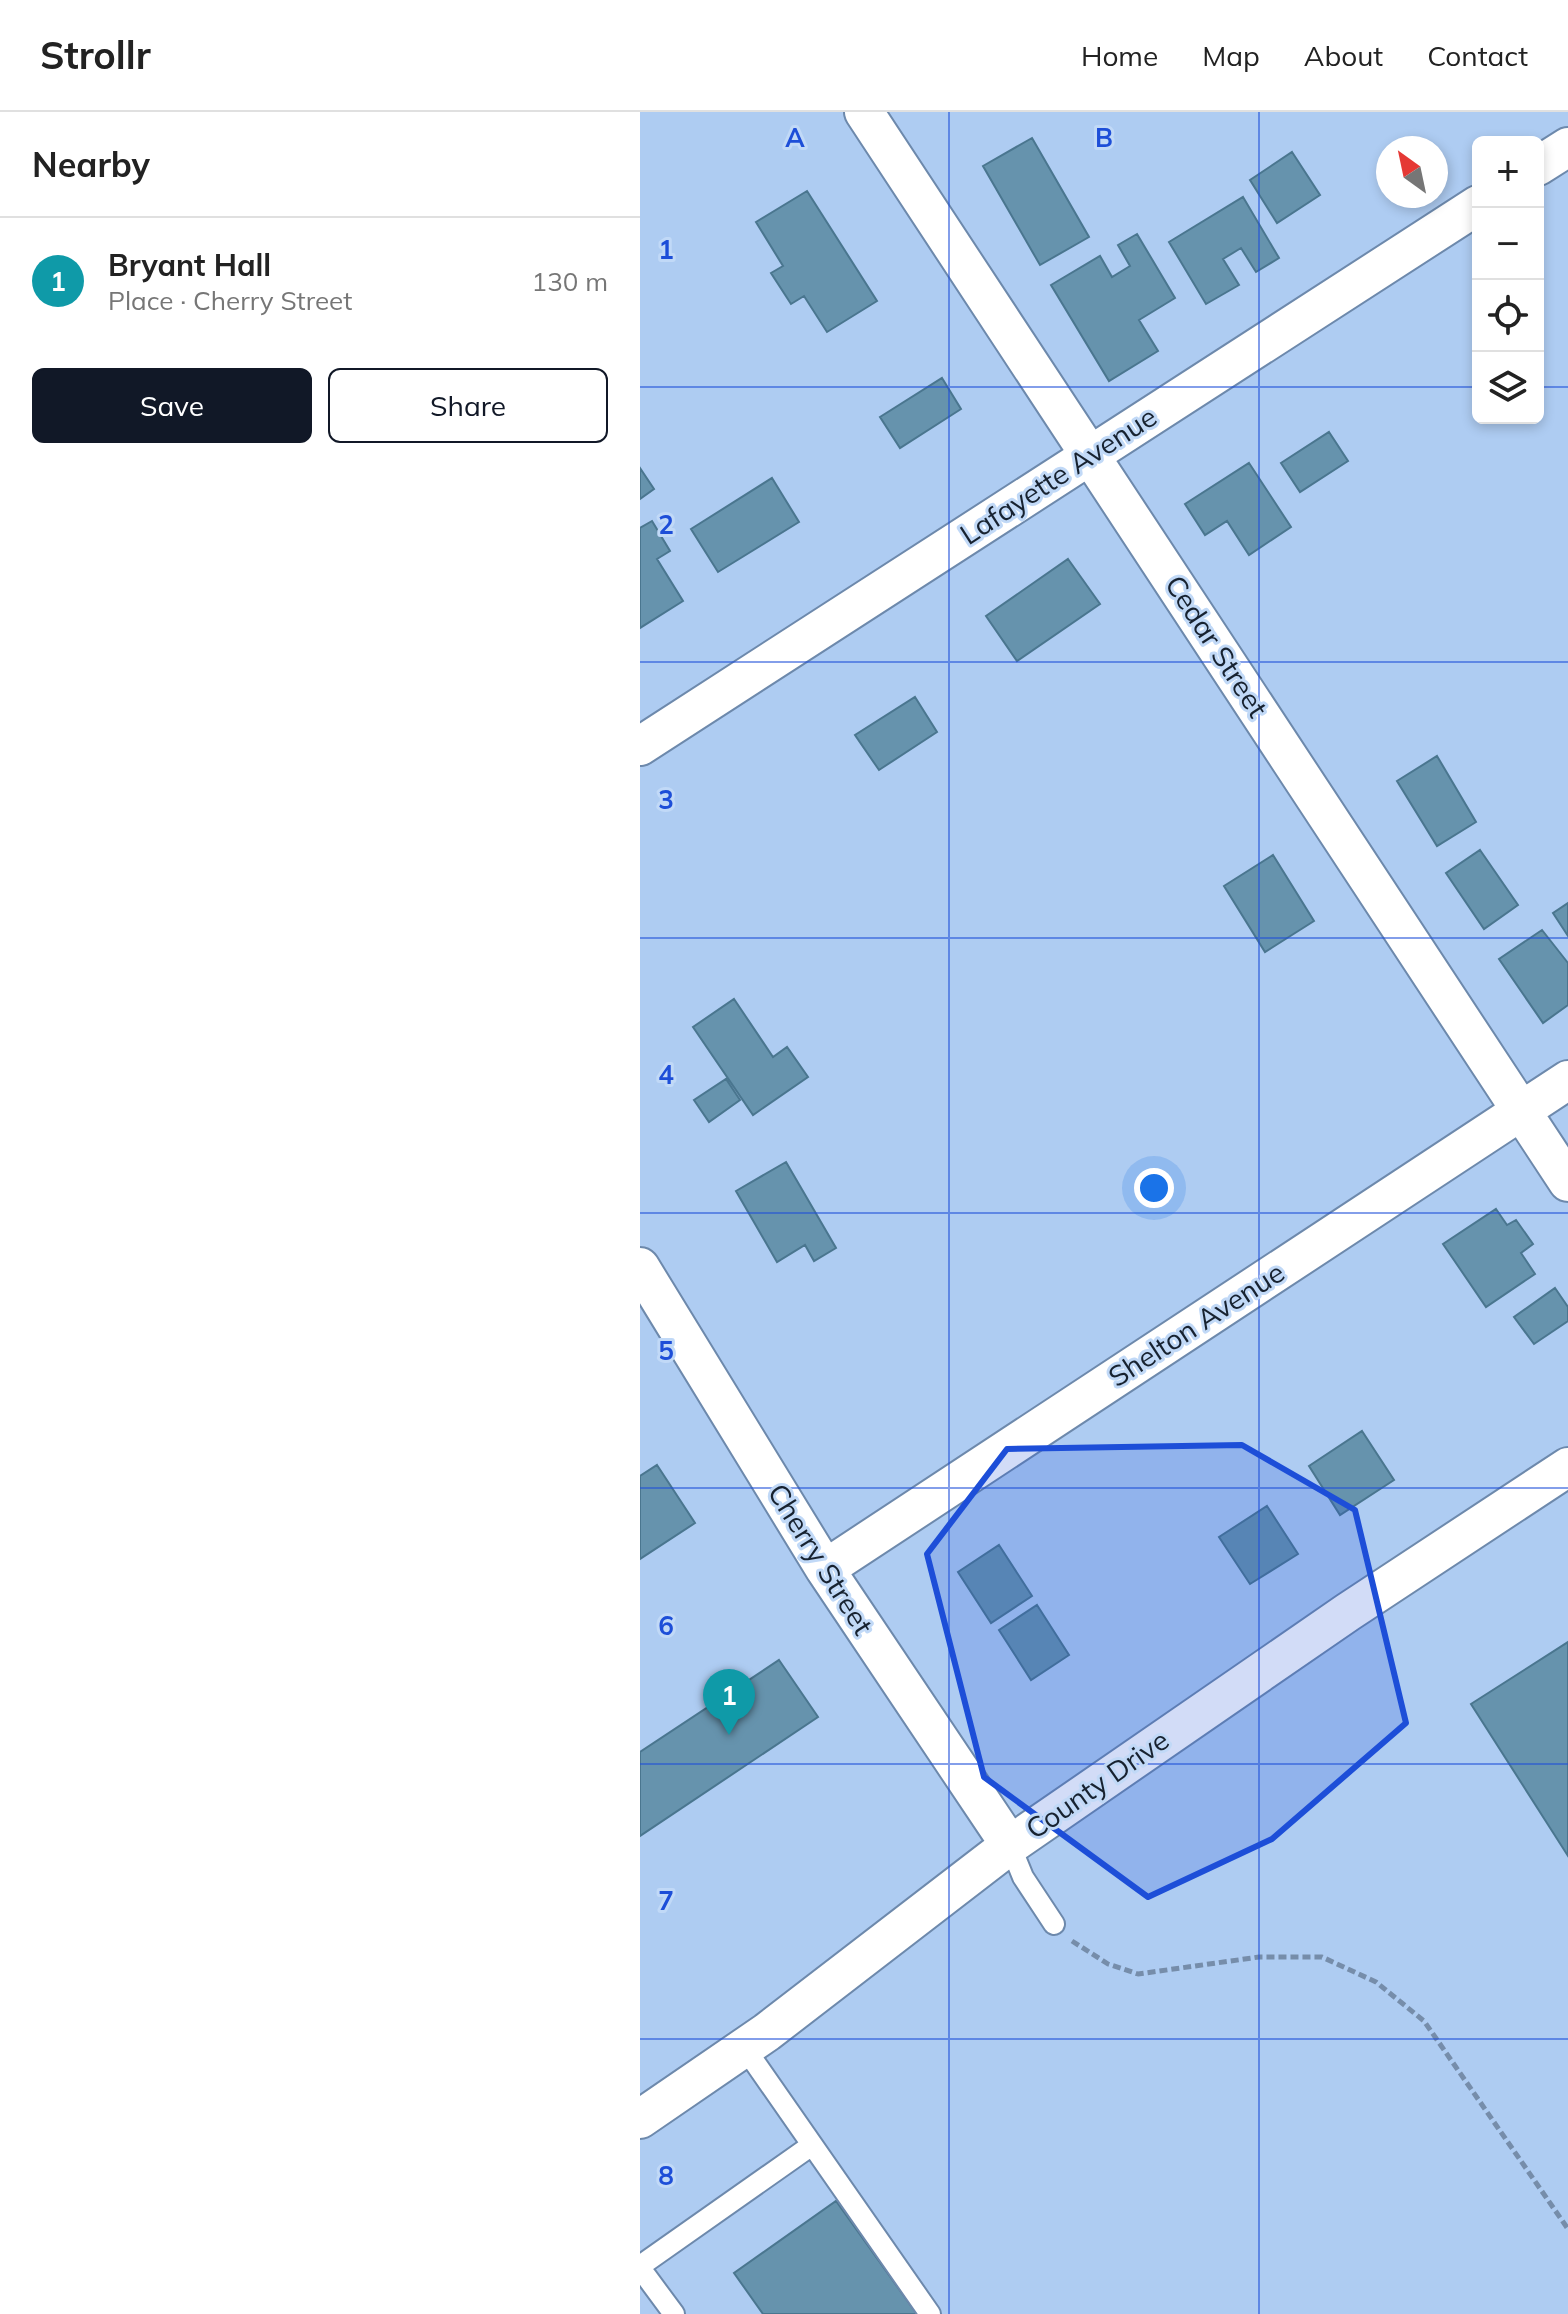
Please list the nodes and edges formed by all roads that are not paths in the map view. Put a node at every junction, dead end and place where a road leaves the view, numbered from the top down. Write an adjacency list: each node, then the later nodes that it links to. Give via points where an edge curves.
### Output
1 (864, 112): 5 (street, Cedar Street)
2 (1568, 147): 3 (street)
3 (1544, 162)
4 (1473, 208): 5 (street, Lafayette Avenue)
5 (1091, 453): 6 (street, Lafayette Avenue); 8 (street, Cedar Street)
6 (640, 746)
7 (1568, 1080): 8 (street, Shelton Avenue)
8 (1522, 1110): 9 (street, Cedar Street); 12 (street, Shelton Avenue)
9 (1568, 1182)
10 (640, 1267): 12 (street, Cherry Street)
11 (1568, 1467): 13 (street, County Drive, via 1335,1620)
12 (825, 1569): 13 (street, Cherry Street)
13 (1010, 1845): 14 (lane, via 1023,1877); 15 (street, County Drive)
14 (1054, 1924)
15 (744, 2047): 16 (street, County Drive); 17 (lane)
16 (640, 2119)
17 (812, 2145): 18 (lane); 20 (lane)
18 (640, 2267): 19 (lane)
19 (674, 2314)
20 (930, 2314)

